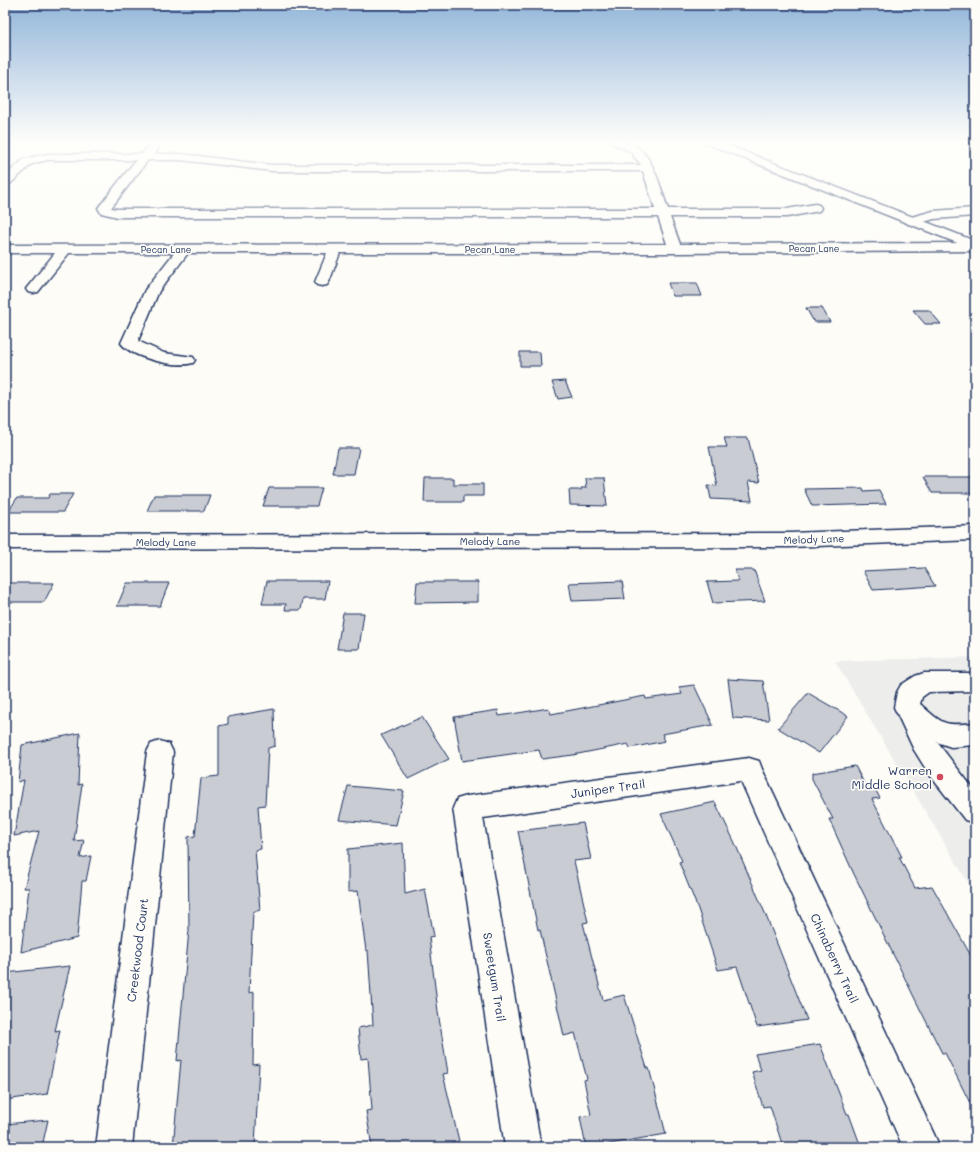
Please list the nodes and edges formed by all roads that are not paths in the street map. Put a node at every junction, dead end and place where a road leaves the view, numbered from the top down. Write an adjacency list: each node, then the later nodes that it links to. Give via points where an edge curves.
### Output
1 (115, 195): 6 (street, via 104,208 118,214)
2 (656, 195): 6 (street)
3 (847, 195): 7 (street)
4 (815, 208): 6 (street, via 787,213)
5 (975, 212): 7 (street, via 933,215)
6 (662, 213): 13 (street)
7 (913, 221): 8 (street)
8 (975, 246): 13 (street, Pecan Lane)
9 (5, 249): 10 (street, Pecan Lane)
10 (65, 249): 11 (street, Pecan Lane); 15 (street)
11 (184, 249): 12 (street, Pecan Lane); 16 (street, via 152,290 129,343 161,358)
12 (335, 249): 13 (street, Pecan Lane); 14 (street)
13 (675, 249)
14 (322, 282)
15 (33, 289)
16 (187, 360)
17 (975, 533): 18 (street, Melody Lane, via 790,540)
18 (5, 542)
19 (975, 682): 20 (street, via 924,683 910,692)
20 (907, 707): 21 (street, via 931,729 951,736); 25 (street, via 916,729 948,780)
21 (975, 734)
22 (160, 752): 26 (street, Creekwood Court)
23 (749, 769): 24 (street, Juniper Trail); 28 (street, Chinaberry Trail)
24 (467, 808): 27 (street, Sweetgum Trail)
25 (975, 811)
26 (114, 1147)
27 (523, 1147)
28 (922, 1147)

